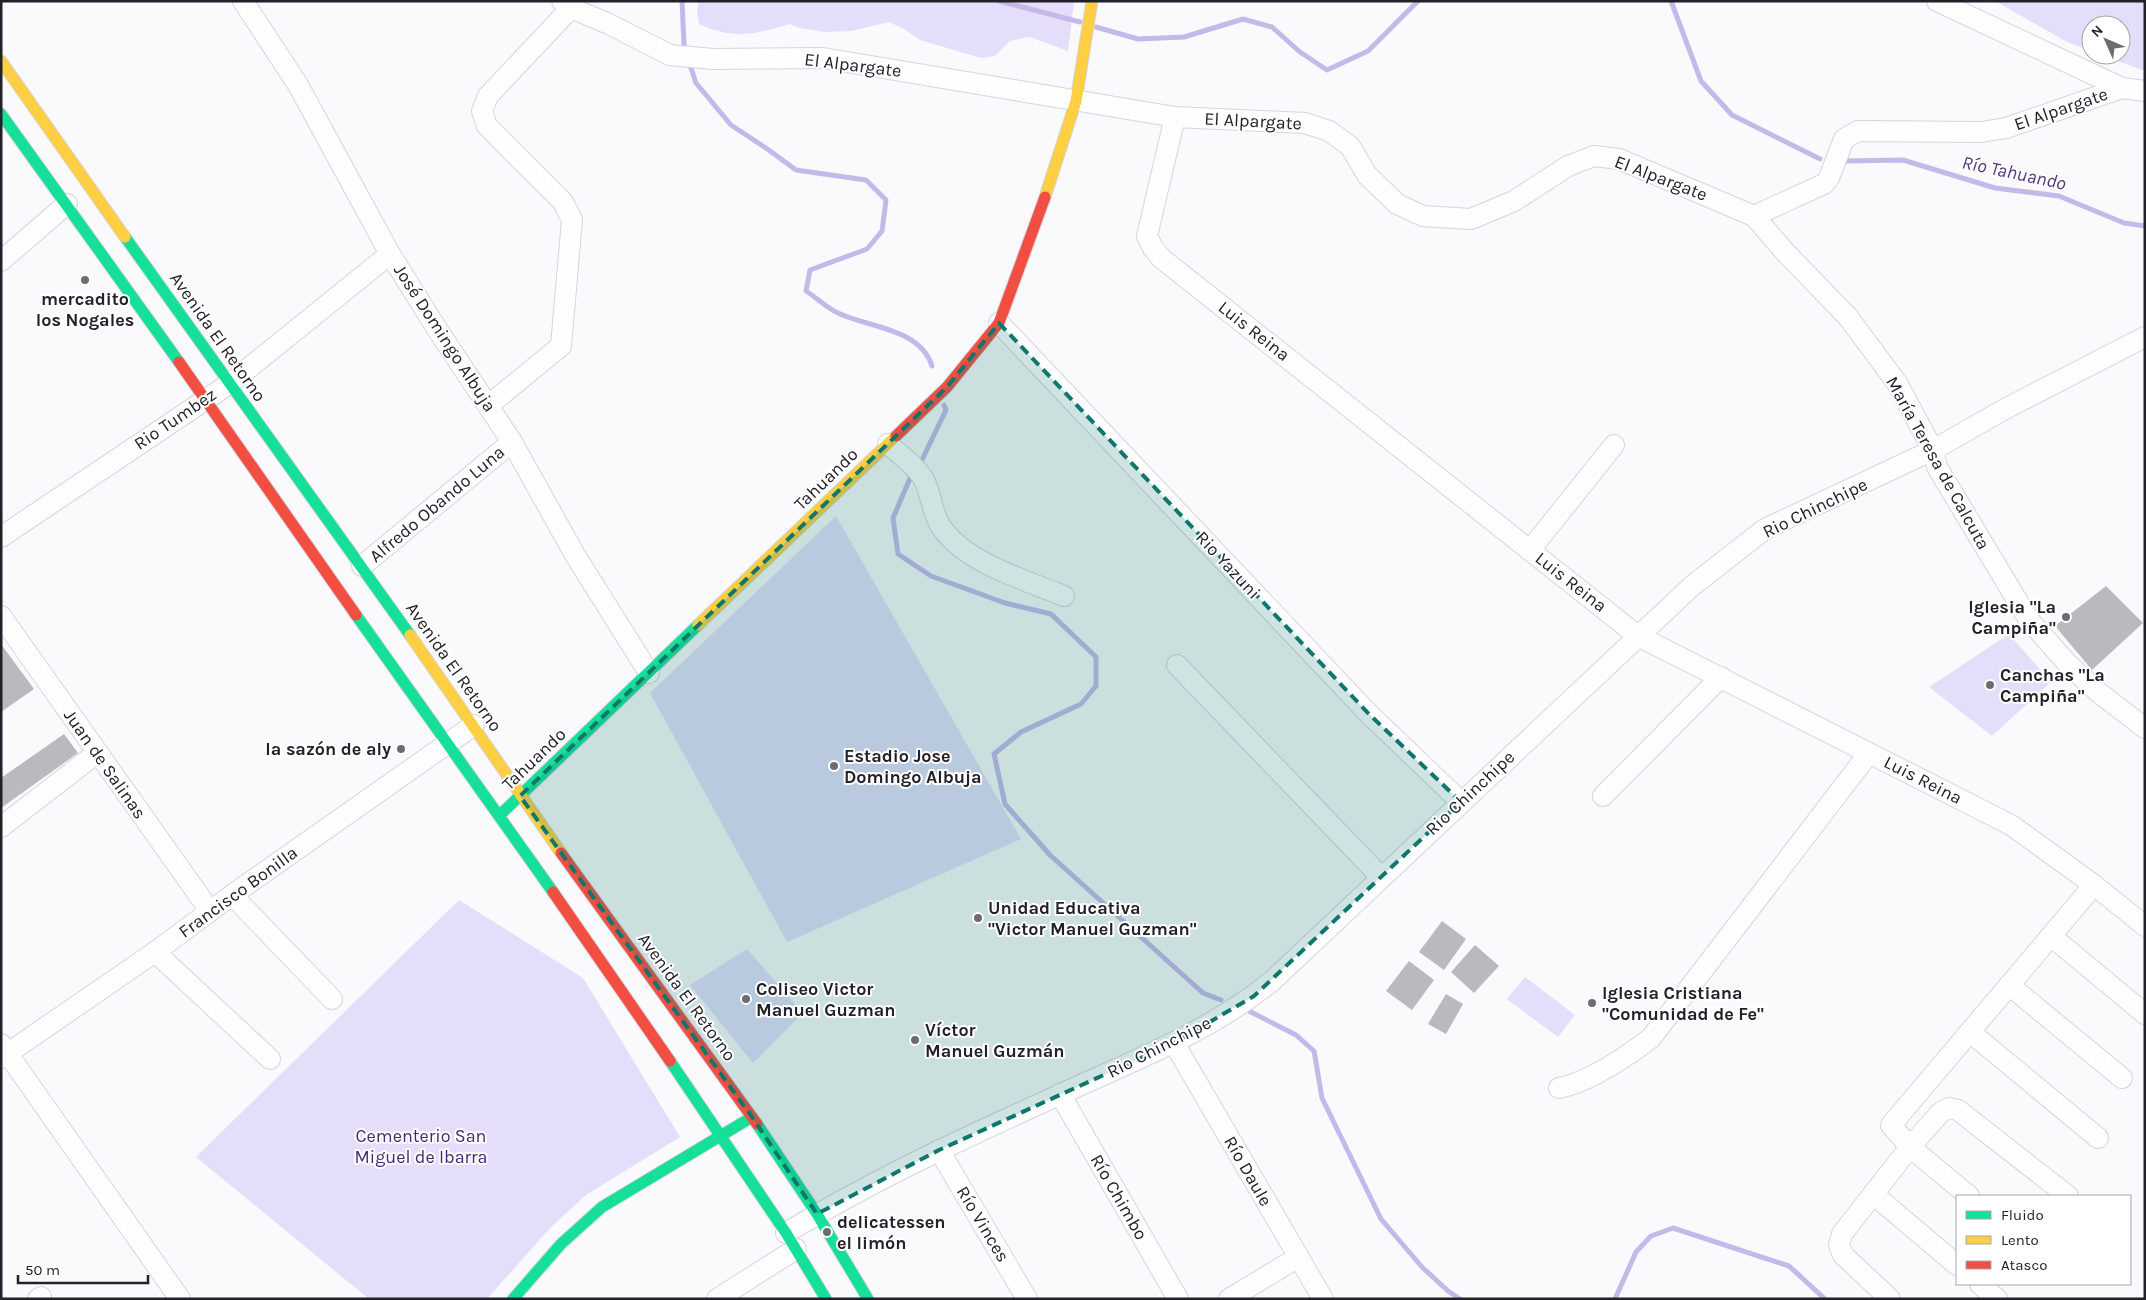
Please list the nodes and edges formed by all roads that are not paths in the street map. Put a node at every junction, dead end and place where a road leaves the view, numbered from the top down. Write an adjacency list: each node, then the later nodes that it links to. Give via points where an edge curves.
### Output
1 (243, 1): 13 (street, José Domingo Albuja, via 298,85)
2 (1092, 1): 8 (main road, Tahuando)
3 (1937, 1): 6 (street)
4 (567, 5): 8 (street, El Alpargate, via 670,55 713,59 822,58); 19 (street, via 488,96 482,111 487,126 563,202 572,220 561,346)
5 (1, 61): 17 (main road, Avenida El Retorno)
6 (2122, 88): 7 (street); 12 (street, El Alpargate, via 2006,128 1981,132 1858,131 1844,139 1824,184)
7 (2145, 91)
8 (1077, 94): 10 (street, El Alpargate); 15 (main road, Tahuando, via 1036,224)
9 (1, 114): 11 (main road)
10 (1175, 117): 12 (street, El Alpargate, via 1305,123 1329,131 1350,146 1367,175 1397,204 1423,216 1471,219 1514,201 1568,166 1594,156 1619,159); 25 (street, Luis Reina, via 1147,236 1161,258)
11 (67, 204): 14 (street); 18 (main road)
12 (1754, 216): 23 (street, María Teresa de Calcuta, via 1848,317 1897,384)
13 (390, 254): 17 (street, Rio Tumbez); 19 (street, José Domingo Albuja)
14 (1, 261)
15 (999, 324): 21 (main road, Tahuando, via 947,387); 40 (street, Rio Yazuni, via 1369,714)
16 (2145, 337): 23 (street, Rio Chinchipe)
17 (228, 384): 18 (street, Rio Tumbez); 26 (main road, Avenida El Retorno)
18 (205, 398): 24 (street, Rio Tumbez); 35 (main road)
19 (489, 405): 20 (street, José Domingo Albuja)
20 (512, 442): 26 (street, Alfredo Obando Luna); 31 (street, José Domingo Albuja, via 575,555)
21 (888, 444): 27 (street, via 922,476 941,528 952,541 995,568); 31 (main road, Tahuando)
22 (1614, 445): 25 (street)
23 (1933, 450): 29 (street, Rio Chinchipe, via 1765,529 1692,586); 34 (street, María Teresa de Calcuta, via 1942,475 2029,620 2098,692)
24 (1, 537)
25 (1530, 550): 29 (street, Luis Reina)
26 (362, 566): 33 (main road, Avenida El Retorno)
27 (1064, 596)
28 (1, 616): 37 (street, Juan de Salinas)
29 (1638, 636): 32 (street, Luis Reina); 40 (street, Rio Chinchipe)
30 (1177, 666): 43 (street)
31 (649, 673): 38 (main road, Tahuando)
32 (1721, 678): 36 (street, Luis Reina); 39 (street)
33 (474, 725): 35 (street, Francisco Bonilla); 38 (main road, Avenida El Retorno)
34 (2145, 728)
35 (446, 743): 41 (main road); 45 (street, Francisco Bonilla)
36 (1869, 752): 44 (street, Luis Reina, via 2011,825); 58 (street, via 1651,1038 1583,1080)
37 (98, 753): 42 (street); 46 (street, Juan de Salinas)
38 (520, 796): 41 (main road, Tahuando); 60 (main road, Avenida El Retorno)
39 (1603, 796)
40 (1461, 802): 43 (street, Rio Chinchipe)
41 (500, 815): 61 (main road)
42 (1, 827)
43 (1381, 877): 54 (street, Rio Chinchipe, via 1254,996)
44 (2094, 885): 47 (street, Luis Reina); 48 (street)
45 (232, 895): 46 (street, Francisco Bonilla); 51 (street)
46 (210, 911): 49 (street, Francisco Bonilla)
47 (2145, 926)
48 (2052, 936): 50 (street); 52 (street)
49 (155, 952): 55 (street, Francisco Bonilla); 56 (street)
50 (2009, 986): 53 (street); 57 (street)
51 (332, 999)
52 (2145, 1014)
53 (1970, 1032): 62 (street); 63 (street, via 1892,1125)
54 (1174, 1043): 59 (street, Rio Chinchipe); 70 (street, Río Daule)
55 (3, 1052): 73 (street)
56 (270, 1060)
57 (2122, 1078)
58 (1559, 1088)
59 (1060, 1094): 64 (street, Rio Chinchipe); 79 (street, Río Chimbo)
60 (752, 1117): 61 (main road); 68 (main road, Avenida El Retorno)
61 (722, 1136): 69 (main road); 74 (main road, via 616,1198 590,1217)
62 (2098, 1138)
63 (1910, 1147): 65 (street); 66 (street); 67 (street, via 1941,1112 1949,1108 1958,1110)
64 (939, 1150): 68 (street, Rio Chinchipe); 78 (street, Río Vinces)
65 (1873, 1194): 71 (street); 82 (street, via 1842,1234 1839,1245 1843,1255)
66 (1968, 1195)
67 (2067, 1195)
68 (817, 1214): 69 (street, Rio Chinchipe); 77 (main road, Avenida El Retorno)
69 (791, 1241): 75 (street, Rio Chinchipe); 76 (main road)
70 (1298, 1258): 80 (street); 81 (street, Río Daule)
71 (1956, 1264)
72 (1981, 1285): 83 (street)
73 (180, 1299)
74 (513, 1299)
75 (717, 1299)
76 (826, 1299)
77 (868, 1299)
78 (1027, 1299)
79 (1178, 1299)
80 (1230, 1299)
81 (1323, 1299)
82 (1890, 1299)
83 (1997, 1299)

